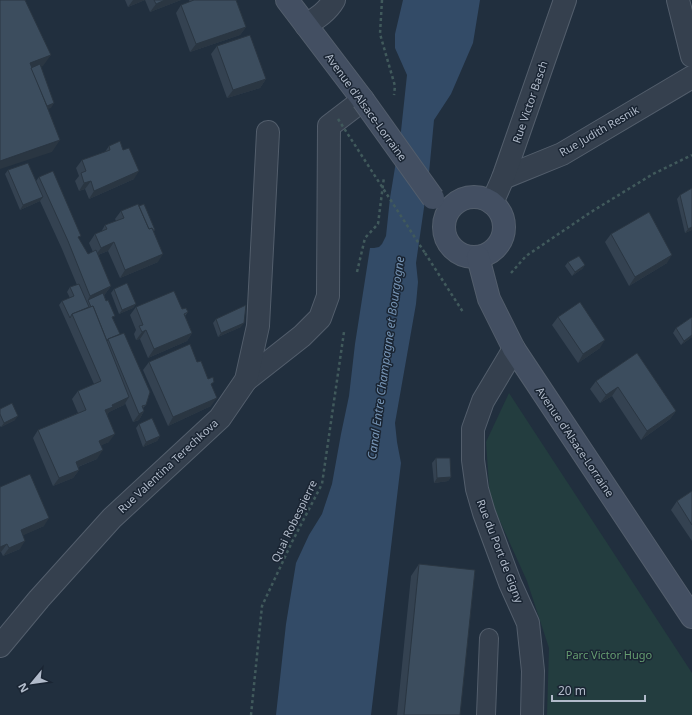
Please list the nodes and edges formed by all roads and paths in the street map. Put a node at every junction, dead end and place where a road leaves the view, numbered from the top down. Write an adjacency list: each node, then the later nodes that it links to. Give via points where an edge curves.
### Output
1 (287, 0): 5 (main road, Avenue d'Alsace-Lorraine)
2 (334, 0): 5 (street, via 321,16)
3 (565, 0): 12 (street, Rue Victor Basch)
4 (678, 0): 6 (street)
5 (306, 25): 8 (main road, Avenue d'Alsace-Lorraine)
6 (692, 56)
7 (692, 77): 12 (street, Rue Judith Resnik, via 562,154)
8 (363, 100): 9 (street); 13 (main road, Avenue d'Alsace-Lorraine, bridge)
9 (338, 119): 16 (path, bridge, via 464,314); 19 (street, via 329,126 328,296 316,323)
10 (268, 132): 19 (street, Rue Valentina Terechkova, via 258,326)
11 (692, 154): 16 (path, via 591,212 526,256)
12 (503, 178): 14 (street, Rue Victor Basch)
13 (441, 204): 14 (main road, via 474,197); 15 (main road, via 446,238 452,247 459,253)
14 (492, 204): 15 (main road, via 501,215 504,230 496,248)
15 (478, 257): 16 (main road, Avenue d'Alsace-Lorraine)
16 (489, 299): 18 (main road, Avenue d'Alsace-Lorraine)
17 (344, 332): 23 (path, Quai Robespierre, via 322,484 262,606)
18 (514, 349): 20 (main road, Avenue d'Alsace-Lorraine); 25 (street, Rue du Port de Gigny, via 483,401 473,429 473,460 476,489 484,513 528,623 533,671)
19 (246, 380): 22 (street, Rue Valentina Terechkova, via 220,418 112,518)
20 (692, 617)
21 (488, 638): 24 (lane)
22 (0, 646)
23 (251, 715)
24 (486, 715)
25 (532, 715)

